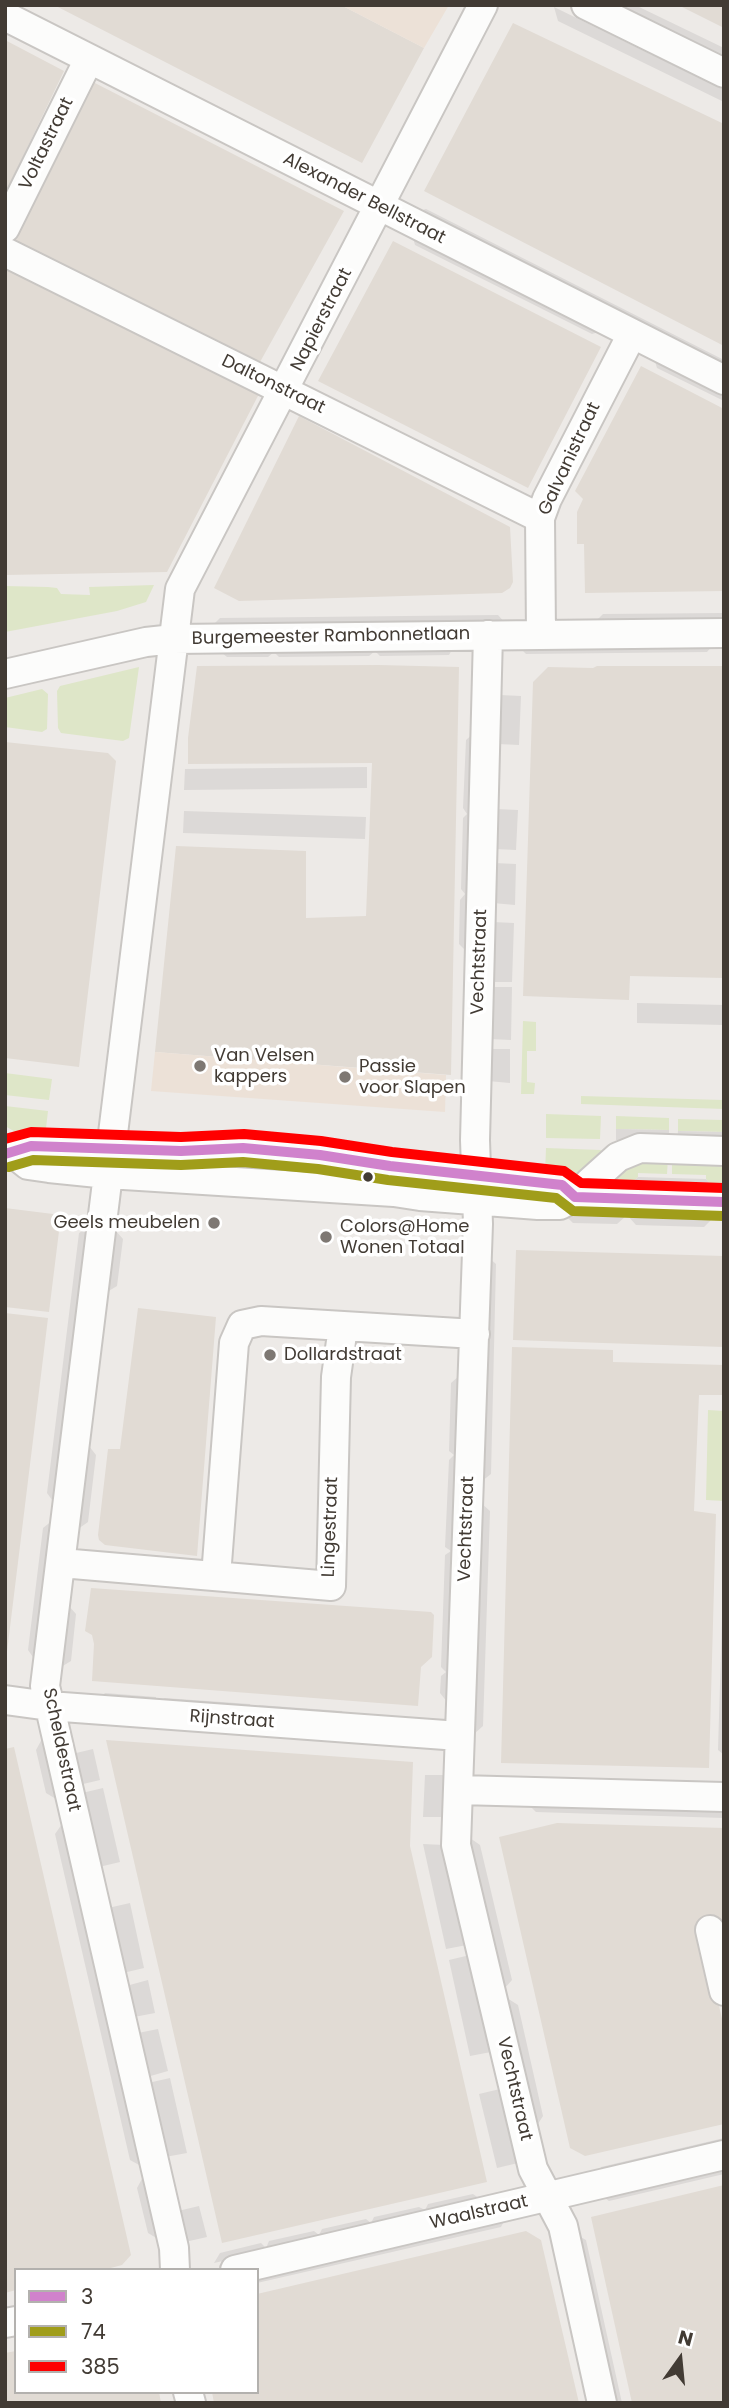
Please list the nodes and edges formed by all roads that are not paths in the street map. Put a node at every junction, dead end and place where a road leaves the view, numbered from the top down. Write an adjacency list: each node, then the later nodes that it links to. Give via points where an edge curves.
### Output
1 (483, 5): 6 (street, Napierstraat)
2 (586, 5): 5 (street)
3 (5, 16): 4 (street, Alexander Bellstraat)
4 (89, 59): 6 (street, Alexander Bellstraat); 7 (street, Voltastraat)
5 (724, 73)
6 (380, 207): 9 (street, Alexander Bellstraat); 11 (street, Napierstraat)
7 (5, 228)
8 (5, 252): 11 (street, Daltonstraat)
9 (632, 334): 10 (street, Alexander Bellstraat); 12 (street, Galvanistraat)
10 (724, 380)
11 (285, 391): 12 (street, Daltonstraat); 16 (street, Napierstraat, via 180,589)
12 (540, 518): 14 (street, Galvanistraat)
13 (724, 633): 14 (street)
14 (541, 634): 15 (street, Burgemeester Rambonnetlaan)
15 (488, 635): 16 (street, Burgemeester Rambonnetlaan); 21 (street, Vechtstraat)
16 (174, 639): 17 (street, Burgemeester Rambonnetlaan); 20 (street, Scheldestraat)
17 (5, 674)
18 (724, 1151): 22 (street, via 640,1149 618,1157 589,1183)
19 (9, 1153): 20 (street, via 31,1146)
20 (110, 1161): 21 (street, via 243,1148 390,1166); 26 (street, Scheldestraat)
21 (477, 1188): 22 (street, via 560,1205); 25 (street, Vechtstraat)
22 (582, 1197): 23 (street)
23 (724, 1202)
24 (343, 1327): 25 (street); 27 (street, via 251,1321 236,1334); 27 (street, Lingestraat, via 336,1377 331,1586)
25 (475, 1334): 30 (street, Vechtstraat)
26 (61, 1563): 27 (street, Lingestraat); 29 (street, Scheldestraat, via 45,1686)
27 (216, 1576)
28 (5, 1700): 29 (street, Rijnstraat)
29 (49, 1706): 30 (street, Rijnstraat); 37 (street, Scheldestraat)
30 (459, 1736): 31 (street, Vechtstraat)
31 (459, 1790): 32 (street); 36 (street, Vechtstraat, via 456,1845 533,2169)
32 (724, 1797)
33 (710, 1930): 34 (street)
34 (724, 1991)
35 (724, 2155): 36 (street, Waalstraat)
36 (548, 2197): 38 (street, Waalstraat); 39 (street, Vechtstraat, via 563,2226)
37 (175, 2268)
38 (244, 2268)
39 (602, 2403)

